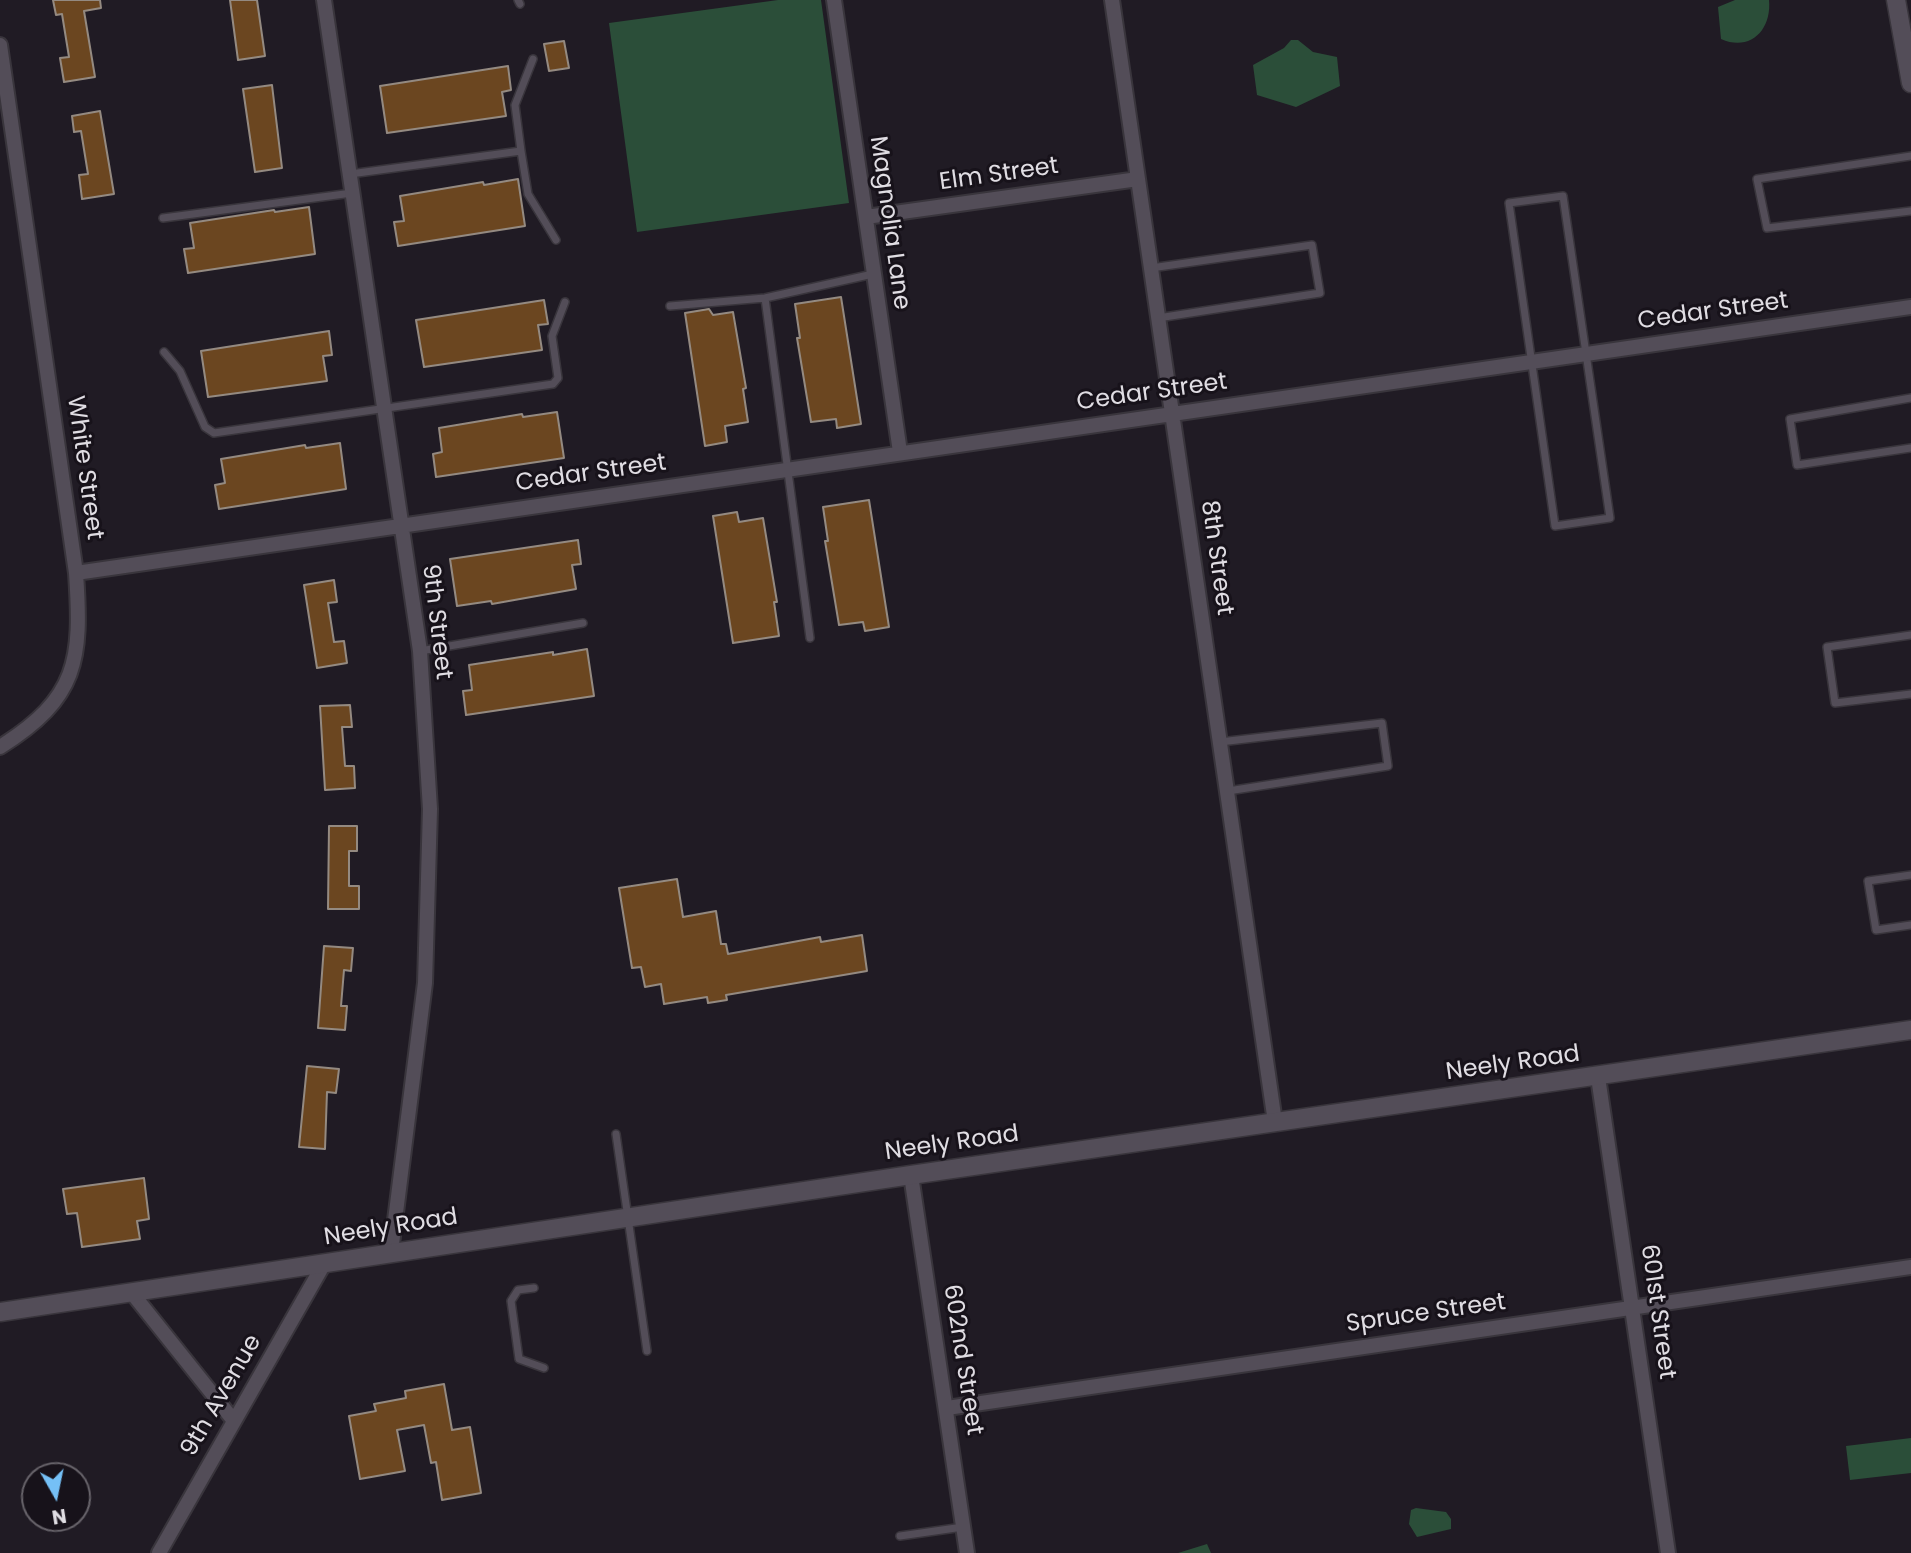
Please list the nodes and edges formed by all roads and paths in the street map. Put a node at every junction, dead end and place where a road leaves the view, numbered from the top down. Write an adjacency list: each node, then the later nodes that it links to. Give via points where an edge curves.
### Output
1 (324, 0): 11 (street, 9th Street)
2 (834, 0): 15 (street, Magnolia Lane)
3 (1112, 0): 12 (street, 8th Street)
4 (1896, 0): 5 (street)
5 (1908, 38): 8 (street)
6 (0, 45): 35 (street, White Street)
7 (533, 59): 9 (lane, via 514,105)
8 (1911, 83)
9 (521, 150): 11 (lane); 17 (lane, via 528,194)
10 (1911, 156): 14 (lane, via 1757,179 1767,228)
11 (349, 174): 13 (street, 9th Street)
12 (1138, 179): 15 (street, Elm Street); 18 (street, 8th Street)
13 (352, 193): 16 (lane); 29 (street, 9th Street)
14 (1911, 211)
15 (866, 217): 19 (street, Magnolia Lane)
16 (163, 218)
17 (556, 240)
18 (1151, 268): 24 (street, 8th Street); 24 (lane, via 1312,245 1320,293)
19 (873, 274): 20 (lane); 32 (street, Magnolia Lane)
20 (765, 298): 22 (lane); 33 (lane)
21 (565, 302): 29 (lane, via 552,336 558,378 554,384)
22 (670, 306)
23 (1911, 307): 26 (street, Cedar Street)
24 (1158, 318): 30 (street, 8th Street)
25 (164, 352): 29 (lane, via 180,371 205,427 214,433)
26 (1586, 353): 27 (street, Cedar Street); 27 (lane, via 1563,196 1509,204); 27 (lane, via 1610,517 1555,526)
27 (1531, 361): 30 (street, Cedar Street)
28 (1911, 398): 31 (lane, via 1790,419 1797,465)
29 (383, 407): 34 (street, 9th Street)
30 (1171, 413): 32 (street, Cedar Street); 41 (street, 8th Street)
31 (1911, 448)
32 (900, 452): 33 (street, Cedar Street)
33 (786, 469): 34 (street, Cedar Street); 38 (lane)
34 (400, 526): 35 (street, White Street); 39 (street, 9th Street)
35 (76, 573): 42 (street, via 76,662 54,704)
36 (583, 623): 39 (lane)
37 (1911, 635): 40 (lane, via 1827,647 1835,703)
38 (810, 638)
39 (420, 652): 52 (street, 9th Street, via 430,809 425,983)
40 (1911, 694)
41 (1220, 742): 43 (street, 8th Street); 43 (lane, via 1382,723 1388,766)
42 (0, 747)
43 (1228, 791): 48 (street, 8th Street)
44 (1911, 875): 45 (lane, via 1868,881 1876,930)
45 (1911, 925)
46 (1911, 1030): 47 (street, Neely Road)
47 (1598, 1077): 48 (street, Neely Road); 57 (street, 601st Street)
48 (1275, 1122): 50 (street, Neely Road)
49 (616, 1134): 51 (lane)
50 (911, 1175): 51 (street, Neely Road); 61 (street, 602nd Street)
51 (628, 1217): 52 (street, Neely Road); 59 (lane)
52 (391, 1252): 53 (street, Neely Road)
53 (325, 1262): 56 (street, Neely Road); 62 (street, 9th Avenue)
54 (1911, 1266): 57 (street, Spruce Street)
55 (534, 1288): 60 (lane, via 518,1290 511,1301 519,1359)
56 (132, 1293): 58 (street, Neely Road); 62 (street)
57 (1633, 1306): 61 (street, Spruce Street); 67 (street, 601st Street)
58 (0, 1312)
59 (647, 1351)
60 (544, 1368)
61 (947, 1408): 63 (street, 602nd Street)
62 (234, 1421): 65 (street, 9th Avenue)
63 (963, 1527): 64 (lane); 66 (street, 602nd Street)
64 (900, 1536)
65 (159, 1553)
66 (967, 1553)
67 (1668, 1553)

